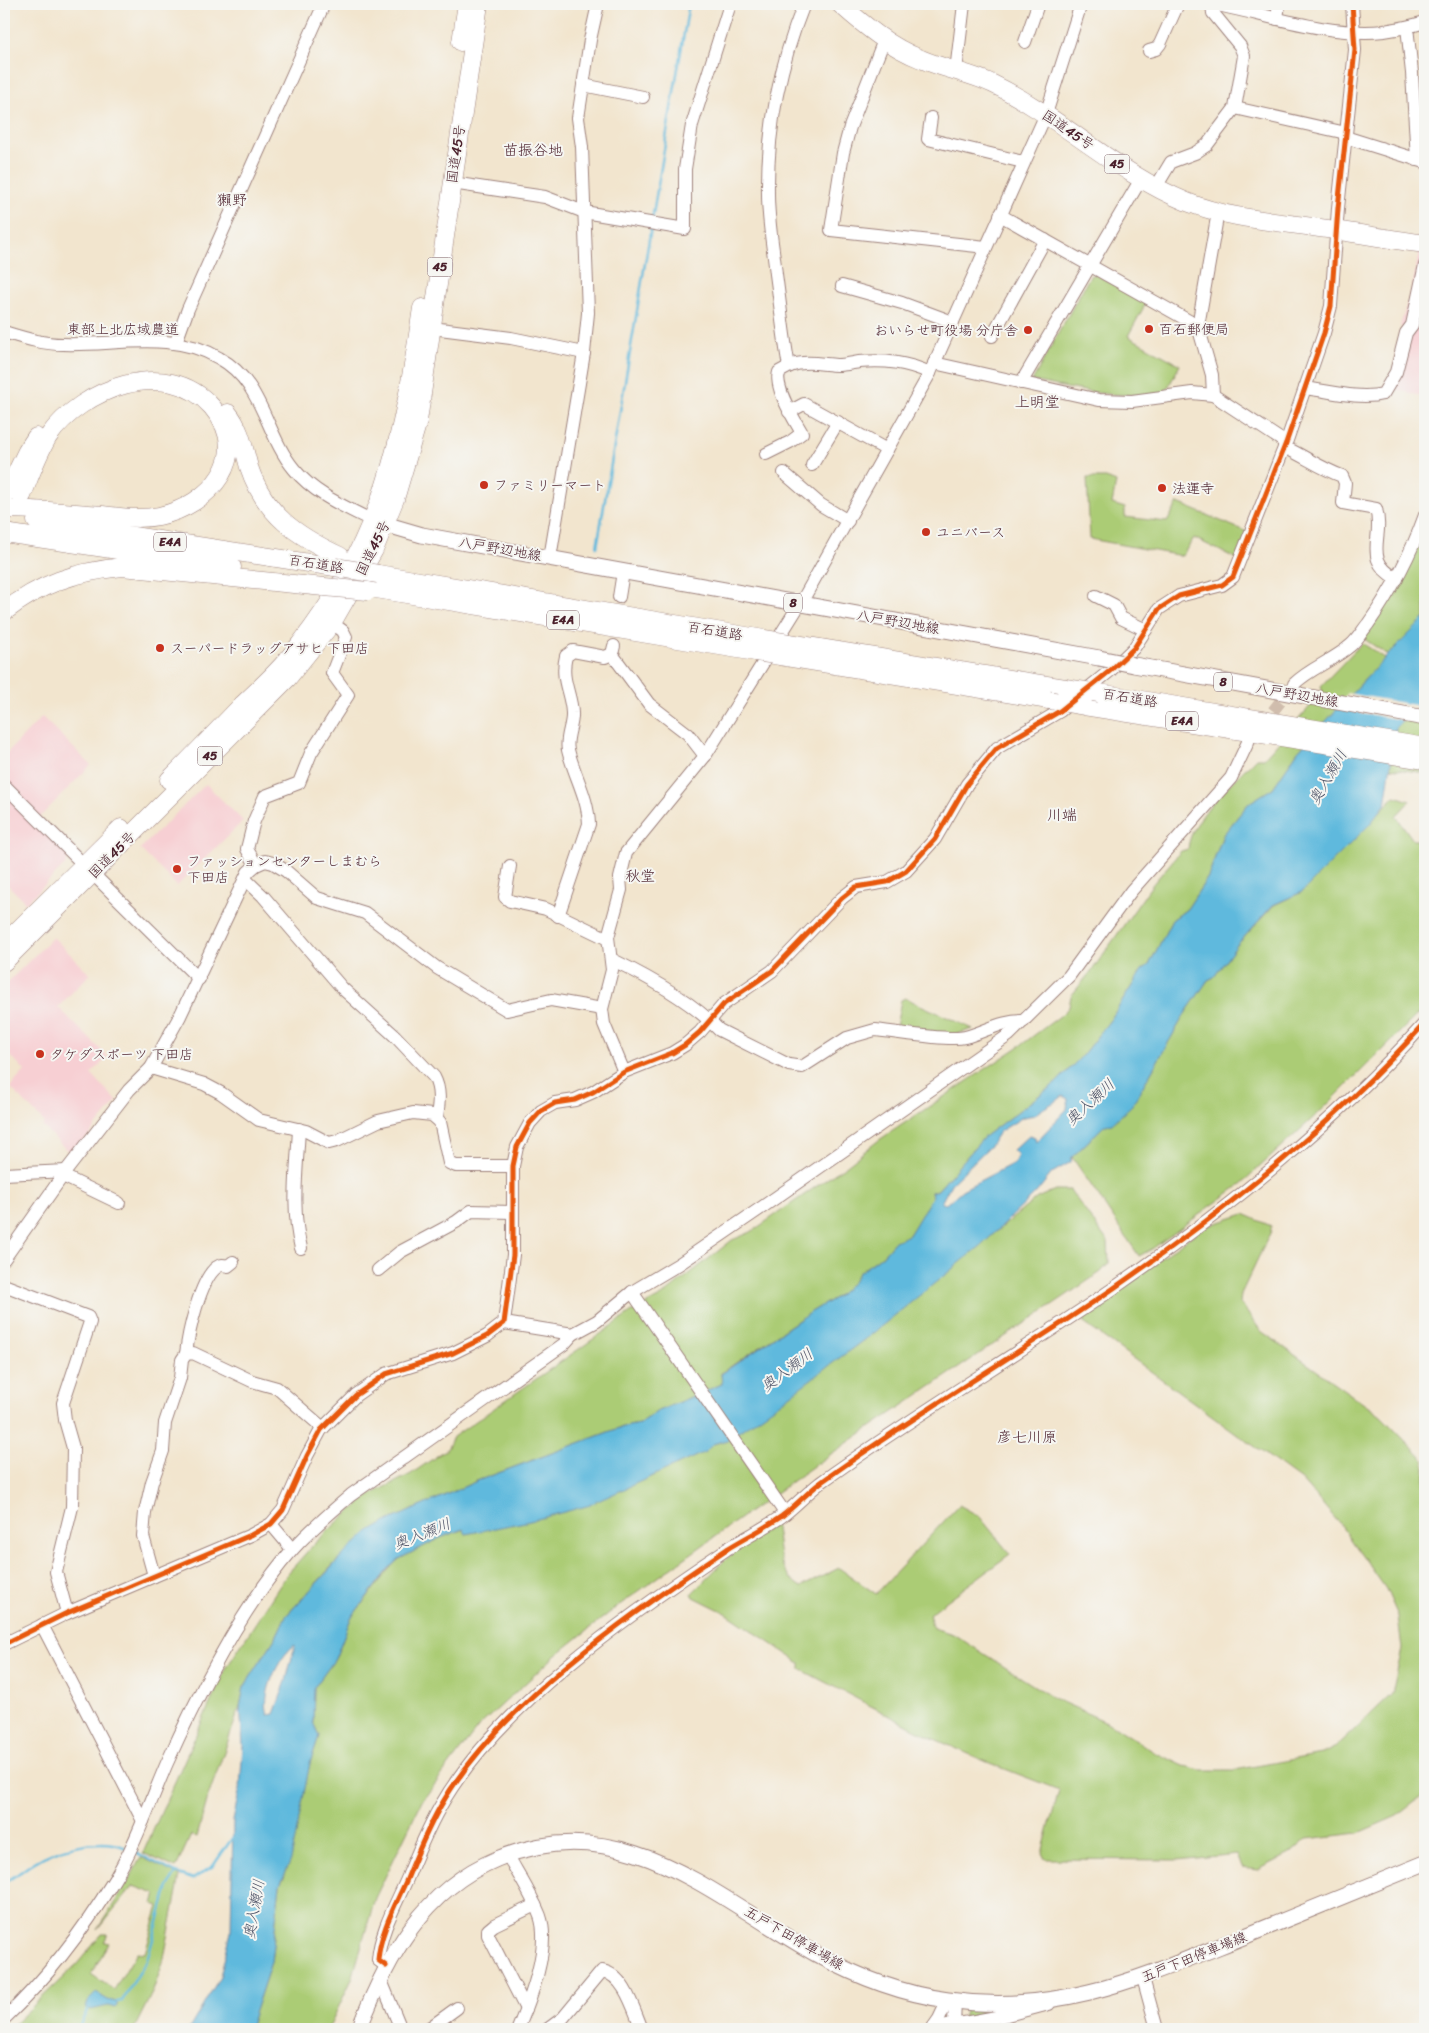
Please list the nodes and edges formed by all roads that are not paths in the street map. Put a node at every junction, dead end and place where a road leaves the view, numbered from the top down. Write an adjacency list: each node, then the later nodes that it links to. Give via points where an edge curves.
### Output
1 (324, 4): 50 (street)
2 (467, 4): 67 (highway, 国道45号 / 45, via 404,418)
3 (479, 4): 33 (highway, 国道45号 / 45)
4 (598, 4): 24 (street)
5 (730, 4): 35 (street, via 692,124 685,169 685,229)
6 (804, 4): 52 (street, via 782,68 772,127 768,180 780,320)
7 (840, 4): 20 (highway, 国道45号 / 45)
8 (964, 4): 23 (street)
9 (1038, 4): 21 (street)
10 (1081, 4): 27 (street)
11 (1178, 4): 22 (street, via 1160,44)
12 (1212, 4): 15 (street); 26 (street, via 1213,13 1240,46 1244,56)
13 (1279, 4): 16 (street)
14 (1352, 4): 19 (street)
15 (1243, 7): 16 (street)
16 (1277, 19): 19 (street)
17 (1425, 22): 18 (street)
18 (1407, 27): 19 (street, via 1382,31); 30 (street)
19 (1355, 30): 29 (street)
20 (884, 40): 23 (highway, 国道45号 / 45, via 922,60); 41 (street, via 850,127 832,230)
21 (1025, 42)
22 (1149, 51)
23 (956, 71): 27 (highway, 国道45号 / 45, via 992,84)
24 (584, 85): 25 (street); 35 (street, via 578,118)
25 (643, 97)
26 (1235, 108): 29 (street); 34 (street, via 1208,145 1171,162)
27 (1046, 114): 31 (street); 32 (highway, 国道45号 / 45)
28 (931, 118): 31 (street, via 928,139)
29 (1346, 135): 30 (street); 38 (street)
30 (1421, 161)
31 (1023, 162): 37 (street)
32 (1140, 179): 34 (highway, 国道45号 / 45); 43 (street)
33 (452, 183): 35 (street, via 545,197); 47 (highway, 国道45号 / 45)
34 (1156, 187): 36 (highway, 国道45号 / 45)
35 (584, 212): 51 (street, via 588,314)
36 (1218, 212): 38 (highway, 国道45号 / 45); 46 (street)
37 (1000, 215): 39 (street); 41 (street)
38 (1338, 231): 40 (highway, 国道45号 / 45); 55 (street, via 1331,306)
39 (1045, 240): 43 (street); 49 (street)
40 (1425, 244)
41 (986, 247): 45 (street)
42 (1425, 265): 55 (street, via 1412,325 1406,333 1396,372 1383,394 1356,395)
43 (1091, 266): 46 (street); 54 (street)
44 (842, 286): 45 (street)
45 (953, 322): 53 (street)
46 (1198, 326): 56 (street, via 1212,375)
47 (432, 328): 51 (street); 67 (highway, 国道45号 / 45, via 410,452)
48 (4, 332): 50 (street, 東部上北広域農道, via 35,342 62,344)
49 (992, 336)
50 (176, 342): 67 (street, 東部上北広域農道, via 220,358 239,372 256,394 284,454 304,480 327,498)
51 (584, 352): 68 (street)
52 (790, 366): 53 (street, via 882,361); 57 (street, via 778,375)
53 (932, 368): 54 (street); 60 (street)
54 (1021, 383): 56 (street, via 1099,400)
55 (1305, 388): 59 (street)
56 (1213, 395): 59 (street)
57 (789, 412): 58 (street, via 804,404); 61 (street, via 802,433)
58 (838, 422): 60 (street); 62 (street)
59 (1285, 445): 71 (street, via 1342,476 1345,484 1343,502 1376,509 1378,564); 78 (street, via 1233,577 1222,585 1169,601 1159,609)
60 (887, 450): 66 (street)
61 (766, 454)
62 (812, 465)
63 (784, 473): 66 (street, via 821,505)
64 (7, 511): 64 (highway, via 135,518 186,508 221,479 228,460 223,423 212,406 194,392 171,384 124,384 102,392 70,414 49,437); 70 (highway, 百石道路 / E4A); 70 (highway, via 27,451 47,421 73,398 107,378 170,373 194,382 213,396 230,416 250,469 272,510 309,541)
65 (1425, 515): 71 (street)
66 (848, 521): 75 (street)
67 (379, 523): 68 (main road, 八戸野辺地線 / 8, via 422,535); 77 (highway, 国道45号 / 45, via 374,550); 91 (highway, 国道45号 / 45, via 299,646)
68 (550, 558): 69 (main road, 八戸野辺地線 / 8)
69 (623, 572): 74 (street); 75 (main road, 八戸野辺地線 / 8)
70 (331, 573): 72 (highway, bridge); 72 (highway); 76 (highway, via 122,567 60,578)
71 (1397, 579): 81 (street, via 1353,643 1320,668 1305,673)
72 (374, 581): 79 (highway, E4A, via 439,598); 79 (highway, 百石道路 / E4A, via 403,578)
73 (1096, 596): 78 (street, via 1114,605 1121,618)
74 (619, 597)
75 (799, 604): 82 (main road, 八戸野辺地線 / 8, bridge); 86 (street)
76 (4, 612)
77 (332, 623): 89 (street, via 346,637 332,673 348,695 311,753 299,784 272,792 261,803 247,849); 91 (highway, 国道45号 / 45, via 287,679)
78 (1146, 630): 100 (street, via 1134,648 1095,684 1060,711 997,748 967,784 935,839 906,871 887,882 856,887 772,971 724,1004)
79 (760, 645): 80 (highway, 百石道路 / E4A, bridge)
80 (785, 650): 83 (highway, 百石道路 / E4A, bridge, via 1099,693); 83 (highway, 百石道路 / E4A, bridge, via 1084,706)
81 (1294, 684)
82 (1425, 718)
83 (1283, 730): 85 (highway, 百石道路 / E4A); 87 (highway, 百石道路 / E4A)
84 (1248, 742): 101 (street, via 1232,778 1137,884 1069,976)
85 (1425, 747)
86 (705, 756): 93 (street, via 688,734 649,704 613,650 605,656 573,652 566,656 565,687 572,711 567,748 580,780 589,824); 94 (street, via 626,853 620,878 621,890)
87 (1425, 760)
88 (4, 785): 91 (street)
89 (256, 865): 92 (street); 99 (street, via 266,861 273,863 317,898 365,913 437,968 507,1010 551,1000)
90 (510, 866): 93 (street, via 505,897 546,909)
91 (89, 869): 95 (highway, 国道45号 / 45); 97 (highway, 国道45号 / 45); 98 (street)
92 (245, 879): 98 (street); 105 (street, via 342,988 434,1077 438,1085)
93 (558, 916): 94 (street)
94 (608, 939): 96 (street)
95 (4, 944)
96 (611, 959): 99 (street, via 610,979); 100 (street, via 645,977)
97 (4, 962)
98 (198, 978): 103 (street)
99 (602, 1009): 104 (street, via 604,1024)
100 (710, 1020): 101 (street, via 719,1030 774,1060 802,1067 830,1047 864,1032 876,1030 964,1038 994,1026); 104 (street, via 693,1039 672,1053)
101 (1024, 1021): 117 (street, via 1009,1035)
102 (1425, 1024): 122 (street, via 1392,1060 1265,1176 1113,1288 878,1443)
103 (151, 1068): 106 (street, via 204,1084 259,1120); 109 (street, via 129,1090)
104 (624, 1072): 107 (street, via 576,1100 541,1111 530,1122 517,1147)
105 (437, 1117): 106 (street, via 413,1113 378,1121 329,1143); 107 (street, via 449,1162 456,1166)
106 (299, 1129): 112 (street, via 294,1200 295,1226)
107 (513, 1166): 111 (street)
108 (4, 1174): 109 (street)
109 (65, 1174): 110 (street); 113 (street)
110 (119, 1203)
111 (512, 1212): 115 (street, via 471,1211 400,1252); 118 (street, via 513,1255)
112 (301, 1248)
113 (4, 1259)
114 (233, 1262): 120 (street, via 215,1268 202,1293 188,1336)
115 (378, 1270)
116 (4, 1285): 126 (street, via 88,1317 90,1322 63,1403 74,1448 72,1507 56,1572)
117 (634, 1294): 119 (street); 122 (street)
118 (504, 1323): 119 (street); 121 (street, via 487,1336 453,1353 386,1374 356,1394)
119 (573, 1334): 124 (street, via 564,1344 351,1495 319,1521)
120 (186, 1354): 121 (street, via 194,1353 252,1381 277,1388); 125 (street, via 165,1423 163,1451 145,1512 143,1536)
121 (323, 1428): 123 (street, via 283,1510)
122 (783, 1510): 133 (street, via 623,1623 522,1706 486,1744 441,1805 425,1837 386,1929 378,1960)
123 (271, 1524): 124 (street); 125 (street)
124 (292, 1550): 129 (street, via 257,1598 210,1677 167,1763)
125 (154, 1576): 126 (street)
126 (67, 1612): 127 (street)
127 (42, 1625): 128 (street); 129 (street)
128 (4, 1644)
129 (143, 1821): 139 (street, via 115,1879 62,1957)
130 (507, 1854): 132 (street); 133 (main road, 五戸下田停車場線, via 479,1866 433,1900 412,1923); 136 (main road, 五戸下田停車場線, via 563,1844 590,1844 640,1854 702,1883 817,1954 854,1972 886,1984)
131 (1425, 1863): 134 (main road, 五戸下田停車場線)
132 (534, 1905): 138 (street, via 541,1918 543,1940); 138 (street, via 488,1930)
133 (383, 1972): 141 (main road, 五戸下田停車場線); 142 (street)
134 (1143, 1978): 135 (main road, 五戸下田停車場線); 148 (street)
135 (1060, 1999): 136 (main road, 五戸下田停車場線, via 1002,2003); 140 (street, via 1044,2007)
136 (951, 2000): 140 (street); 147 (street)
137 (457, 2008): 143 (street)
138 (526, 2009): 144 (street)
139 (4, 2018)
140 (954, 2026): 147 (street)
141 (358, 2029)
142 (402, 2029)
143 (428, 2029)
144 (518, 2029)
145 (548, 2029): 146 (street, via 563,2018 602,1971 628,1992)
146 (642, 2029)
147 (932, 2029)
148 (1157, 2029)

